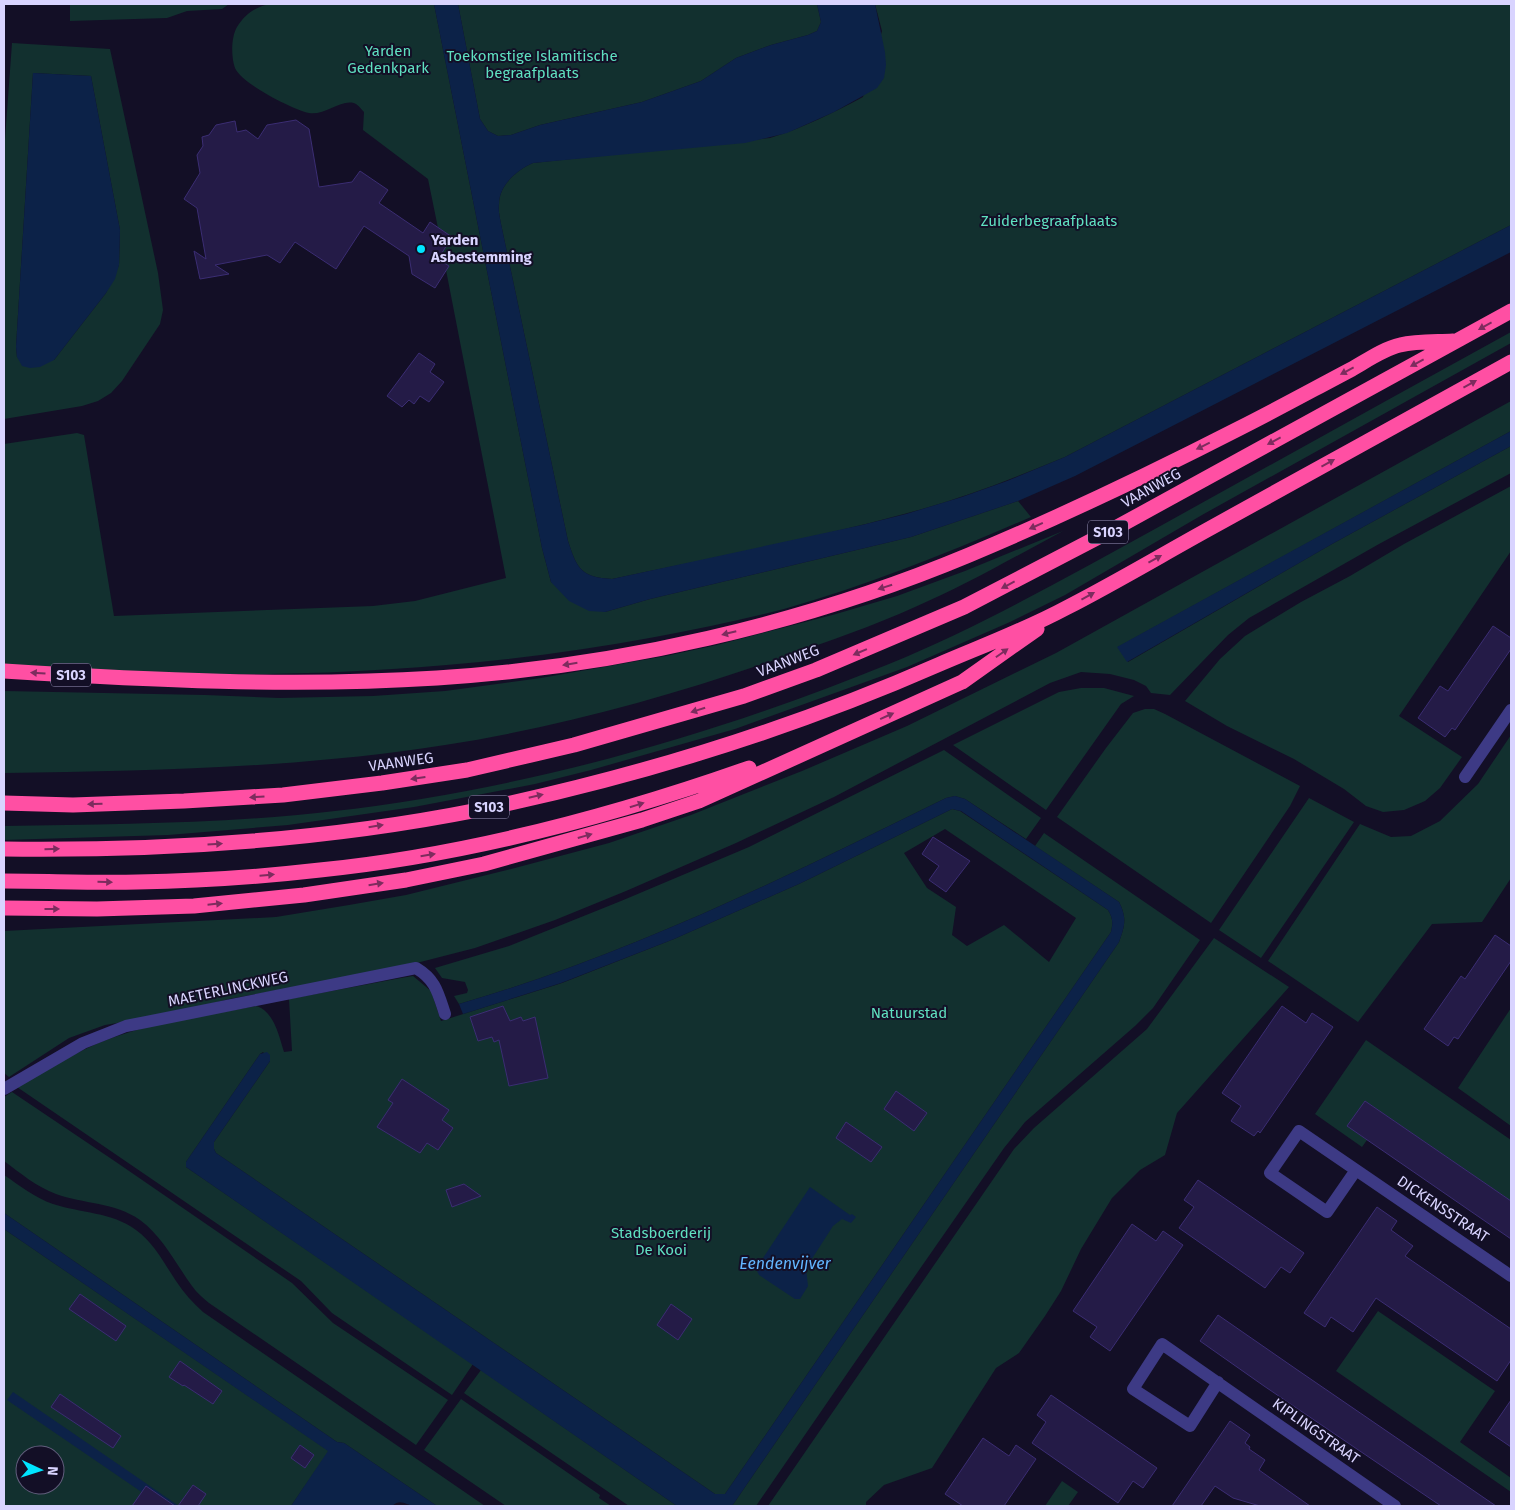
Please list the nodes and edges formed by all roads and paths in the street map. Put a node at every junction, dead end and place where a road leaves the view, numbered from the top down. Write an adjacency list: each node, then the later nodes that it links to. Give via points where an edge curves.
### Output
1 (1511, 311): 2 (highway, VAANWEG / S103, one-way to 2)
2 (1459, 340): 5 (highway, S103, one-way to 5, via 1397,345 1126,484 934,569 794,615 675,646 551,666 439,678 271,682); 9 (highway, VAANWEG / S103, one-way to 9, via 964,607 816,670 744,696 574,746 466,770 284,795 73,805)
3 (1511, 362): 4 (highway, S103, one-way to 3)
4 (1063, 610): 7 (highway, S103, one-way to 4, via 962,682); 10 (highway, S103, one-way to 4, via 162,847 261,840 478,810 683,759 788,725 907,678)
5 (4, 671)
6 (1511, 710): 8 (street)
7 (842, 736): 11 (highway, S103, one-way to 7, via 137,882 262,876 431,854 586,821 694,788); 12 (highway, S103, one-way to 7, via 194,906 304,895 406,880 484,864 699,801)
8 (1465, 777)
9 (4, 803)
10 (4, 848)
11 (4, 880)
12 (4, 908)
13 (445, 1014): 14 (street, MAETERLINCKWEG, via 435,986 416,968 126,1026 83,1043)
14 (4, 1089)
15 (1356, 1170): 15 (street, DICKENSSTRAAT, via 1327,1212 1270,1173 1299,1130); 16 (street, DICKENSSTRAAT)
16 (1511, 1276)
17 (1218, 1382): 17 (street, KIPLINGSTRAAT, via 1190,1426 1133,1389 1162,1344); 18 (street, KIPLINGSTRAAT)
18 (1395, 1506)

